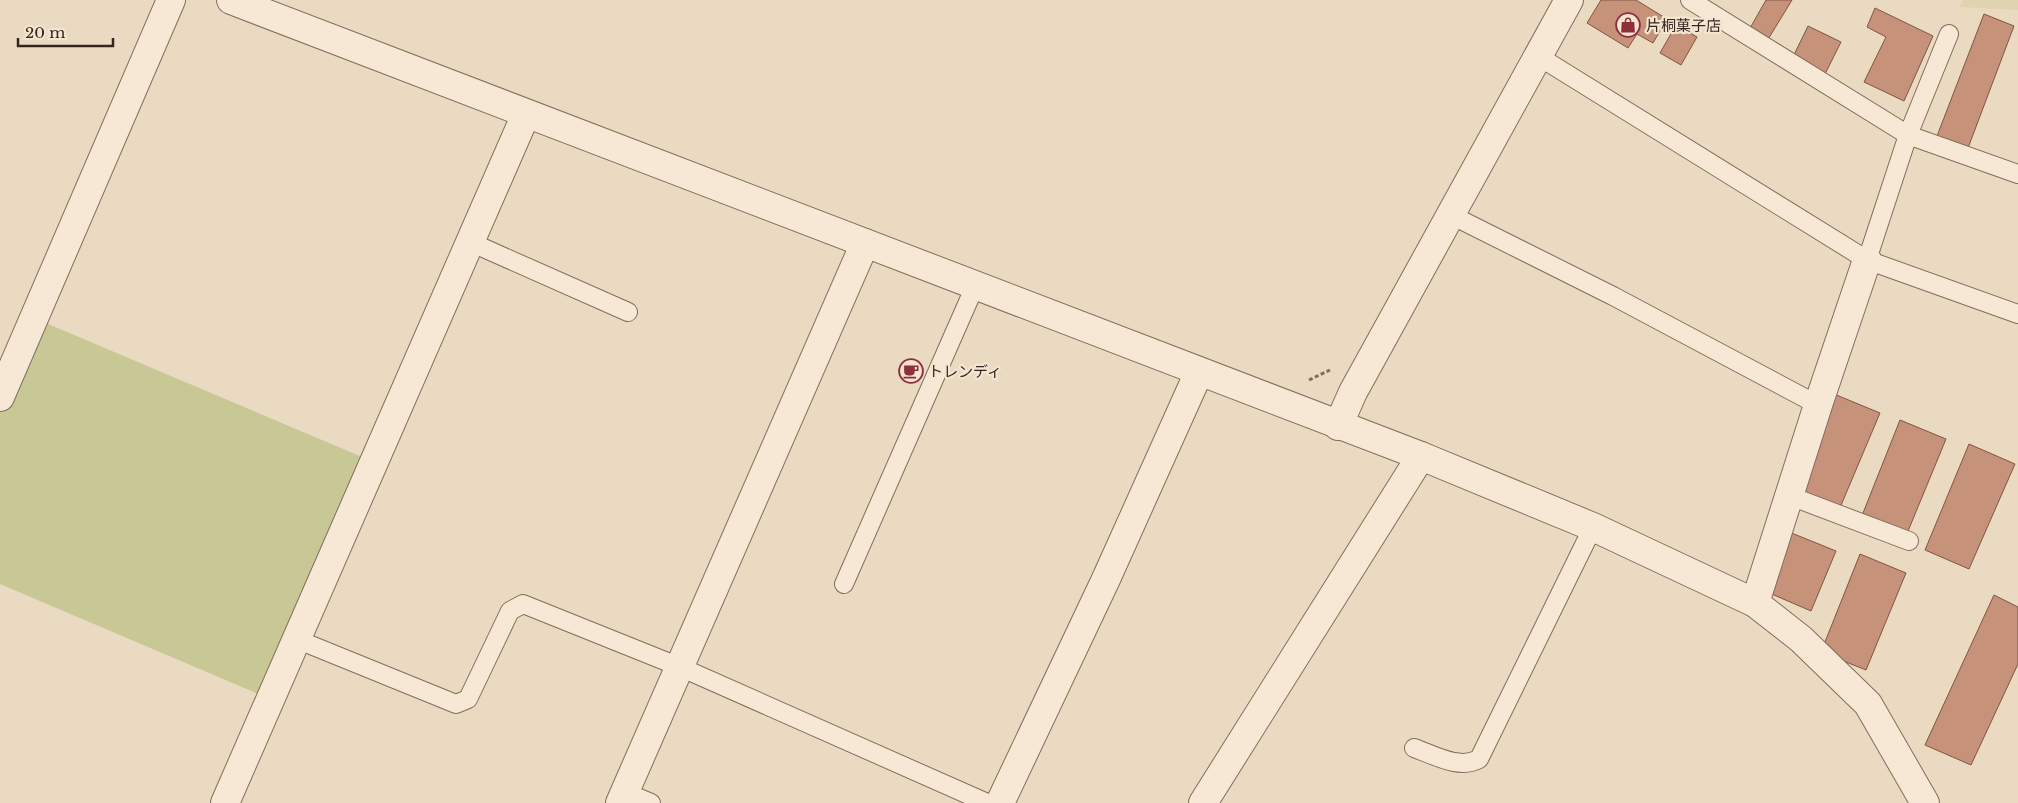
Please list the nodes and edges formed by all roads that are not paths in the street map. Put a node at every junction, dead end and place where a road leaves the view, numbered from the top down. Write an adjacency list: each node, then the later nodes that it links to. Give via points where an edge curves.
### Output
1 (171, 0): 18 (street)
2 (231, 0): 7 (street)
3 (1568, 0): 6 (street)
4 (1690, 0): 8 (lane)
5 (1949, 34): 8 (lane)
6 (1538, 56): 10 (street); 13 (lane)
7 (526, 114): 11 (street); 12 (street)
8 (1908, 135): 9 (lane); 13 (lane)
9 (2018, 174)
10 (1451, 215): 19 (lane, via 1613,296); 20 (street)
11 (470, 242): 15 (lane); 27 (street)
12 (865, 243): 14 (street); 28 (street)
13 (1867, 260): 16 (lane); 19 (street)
14 (975, 286): 17 (street); 25 (lane)
15 (628, 312)
16 (2018, 314)
17 (1199, 372): 20 (street); 34 (street)
18 (0, 397)
19 (1818, 406): 22 (street)
20 (1338, 426): 21 (street)
21 (1421, 456): 23 (street); 35 (street)
22 (1790, 496): 24 (lane); 26 (street)
23 (1594, 527): 26 (street); 29 (lane, via 1479,759 1470,764 1458,764)
24 (1909, 541)
25 (844, 584)
26 (1756, 603): 36 (street, via 1801,639 1868,704)
27 (296, 639): 28 (lane, via 456,704 468,699 510,611 523,604); 31 (street)
28 (680, 667): 30 (street); 33 (lane)
29 (1414, 748)
30 (623, 797): 32 (lane)
31 (225, 803)
32 (650, 803)
33 (988, 803)
34 (1000, 803)
35 (1203, 803)
36 (1925, 803)

